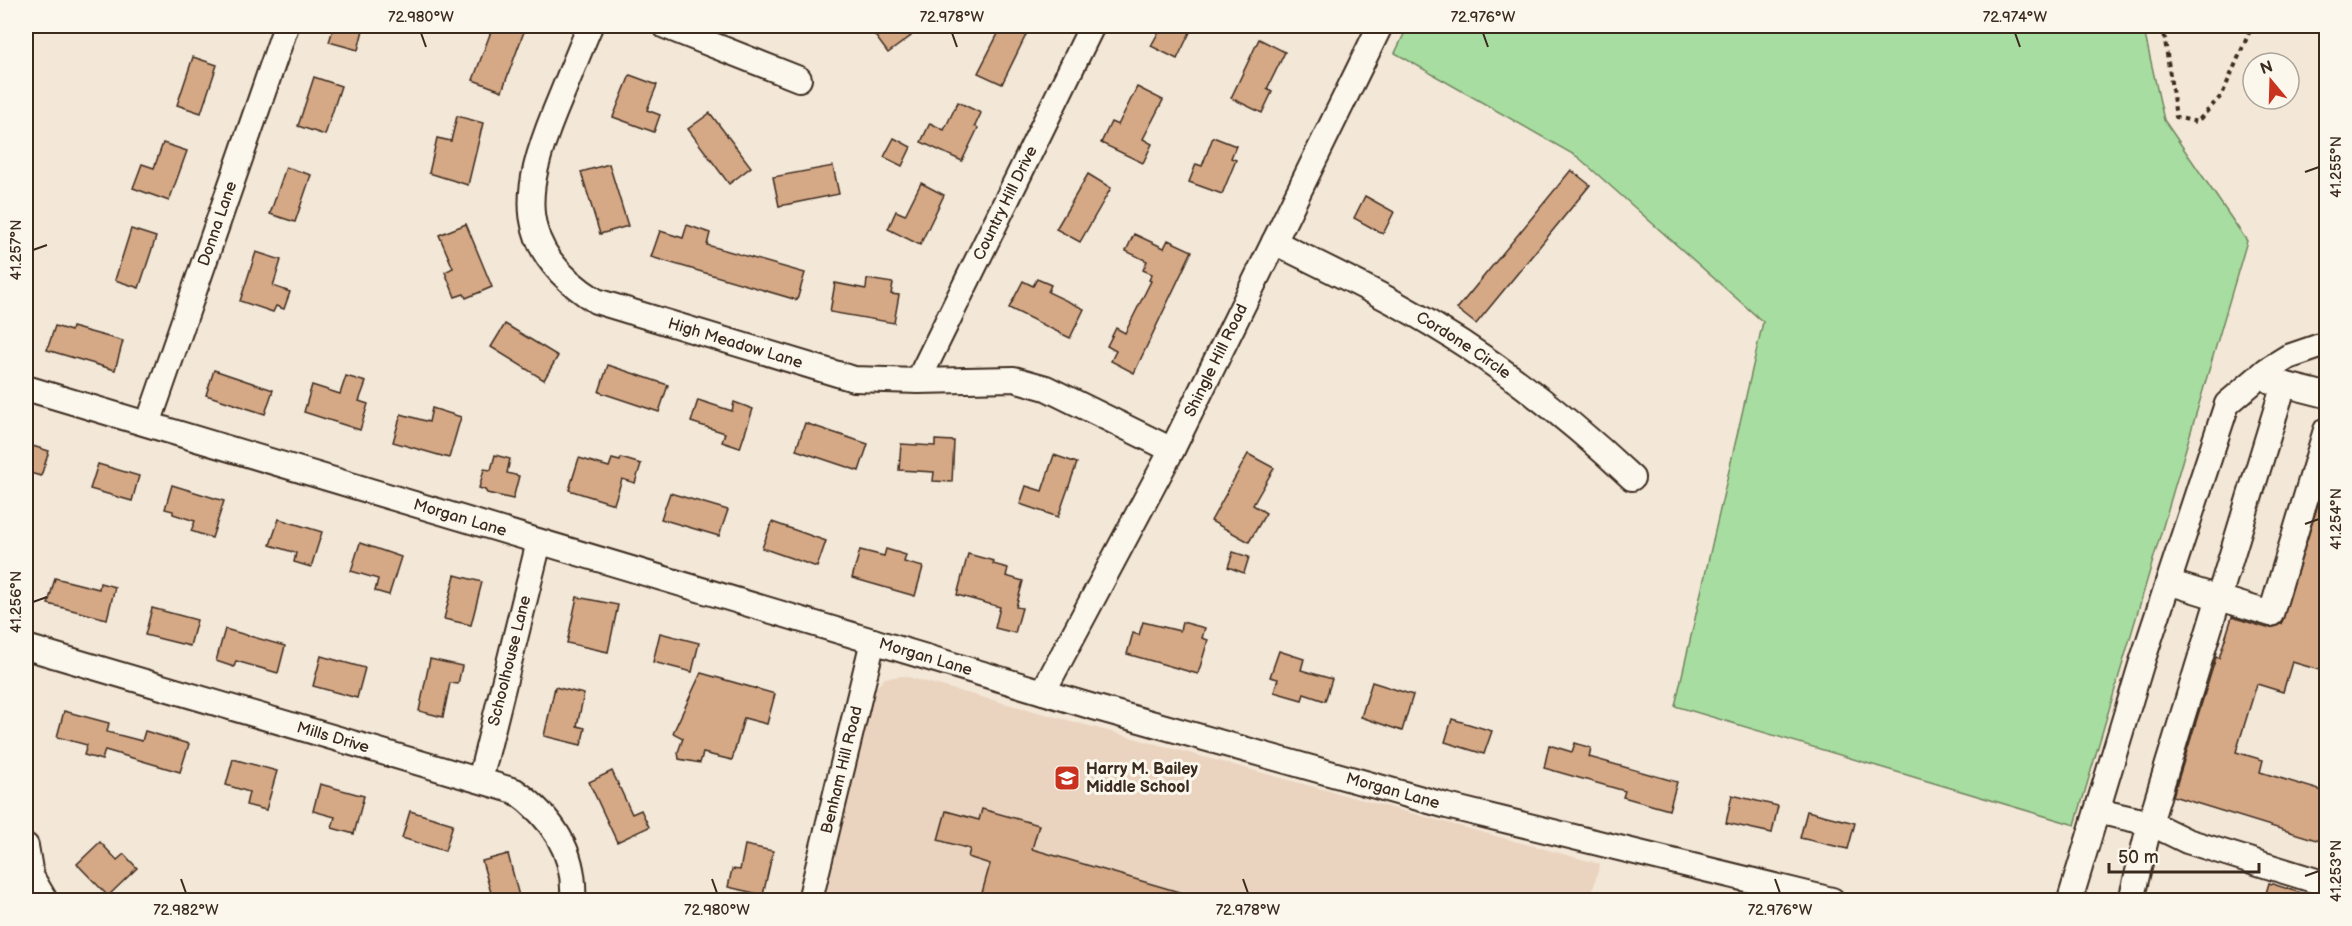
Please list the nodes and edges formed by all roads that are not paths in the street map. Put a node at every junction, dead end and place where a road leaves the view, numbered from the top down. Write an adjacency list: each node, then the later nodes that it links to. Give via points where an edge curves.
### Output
1 (286, 26): 14 (street, Donna Lane)
2 (590, 26): 10 (street, High Meadow Lane, via 542,144 531,186 536,233 560,274 596,301 854,379)
3 (665, 26): 6 (street)
4 (1092, 26): 10 (street, Country Hill Drive)
5 (1380, 26): 7 (street, Shingle Hill Road)
6 (799, 79)
7 (1274, 242): 16 (street, Shingle Hill Road); 17 (street, Cordone Circle, via 1394,303 1500,370 1585,434)
8 (2326, 344): 9 (street, via 2288,357)
9 (2258, 377): 11 (street); 19 (street, via 2227,404)
10 (918, 381): 16 (street, High Meadow Lane, via 1014,379 1046,388)
11 (2284, 384): 13 (street); 20 (street)
12 (26, 388): 14 (street, Morgan Lane)
13 (2326, 395)
14 (148, 424): 18 (street, Morgan Lane)
15 (2326, 430): 20 (street, via 2271,614)
16 (1173, 450): 23 (street, Shingle Hill Road)
17 (1632, 478)
18 (539, 542): 21 (street, Morgan Lane); 24 (street, Schoolhouse Lane)
19 (2168, 582): 20 (street); 25 (street)
20 (2218, 599): 26 (street)
21 (873, 641): 23 (street, Morgan Lane); 31 (street, Benham Hill Road)
22 (26, 647): 24 (street, Mills Drive)
23 (1043, 692): 32 (street, Morgan Lane, via 1447,806)
24 (480, 780): 30 (street, Mills Drive, via 514,791 547,818 567,851)
25 (2097, 810): 26 (street); 33 (street)
26 (2151, 823): 28 (street, via 2187,842); 34 (street)
27 (26, 846): 29 (street, via 31,876)
28 (2326, 884)
29 (45, 900)
30 (573, 900)
31 (810, 900)
32 (1832, 900)
33 (2070, 900)
34 (2131, 900)

